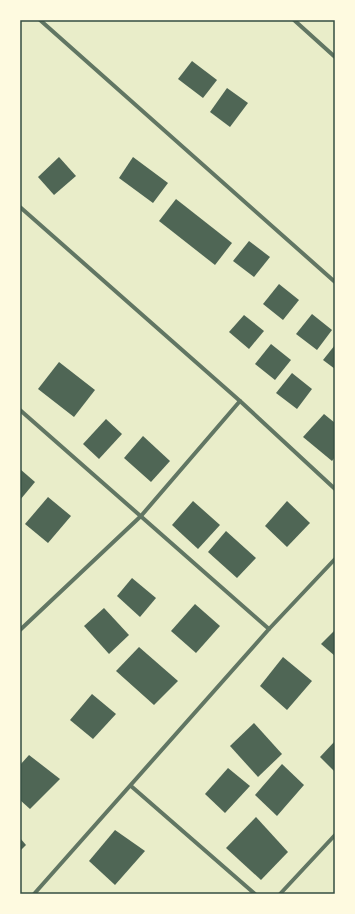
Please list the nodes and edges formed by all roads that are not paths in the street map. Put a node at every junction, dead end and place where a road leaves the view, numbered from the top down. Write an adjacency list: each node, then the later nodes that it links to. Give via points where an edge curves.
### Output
1 (40, 20): 5 (street)
2 (294, 20): 3 (street)
3 (335, 57)
4 (20, 207): 6 (street)
5 (335, 282)
6 (240, 401): 8 (street); 9 (street)
7 (20, 410): 9 (street)
8 (335, 489)
9 (141, 516): 11 (street); 12 (street)
10 (335, 559): 11 (street)
11 (270, 629): 13 (street)
12 (20, 630)
13 (130, 786): 15 (street); 16 (street)
14 (335, 835): 17 (street)
15 (34, 894)
16 (255, 894)
17 (280, 894)

